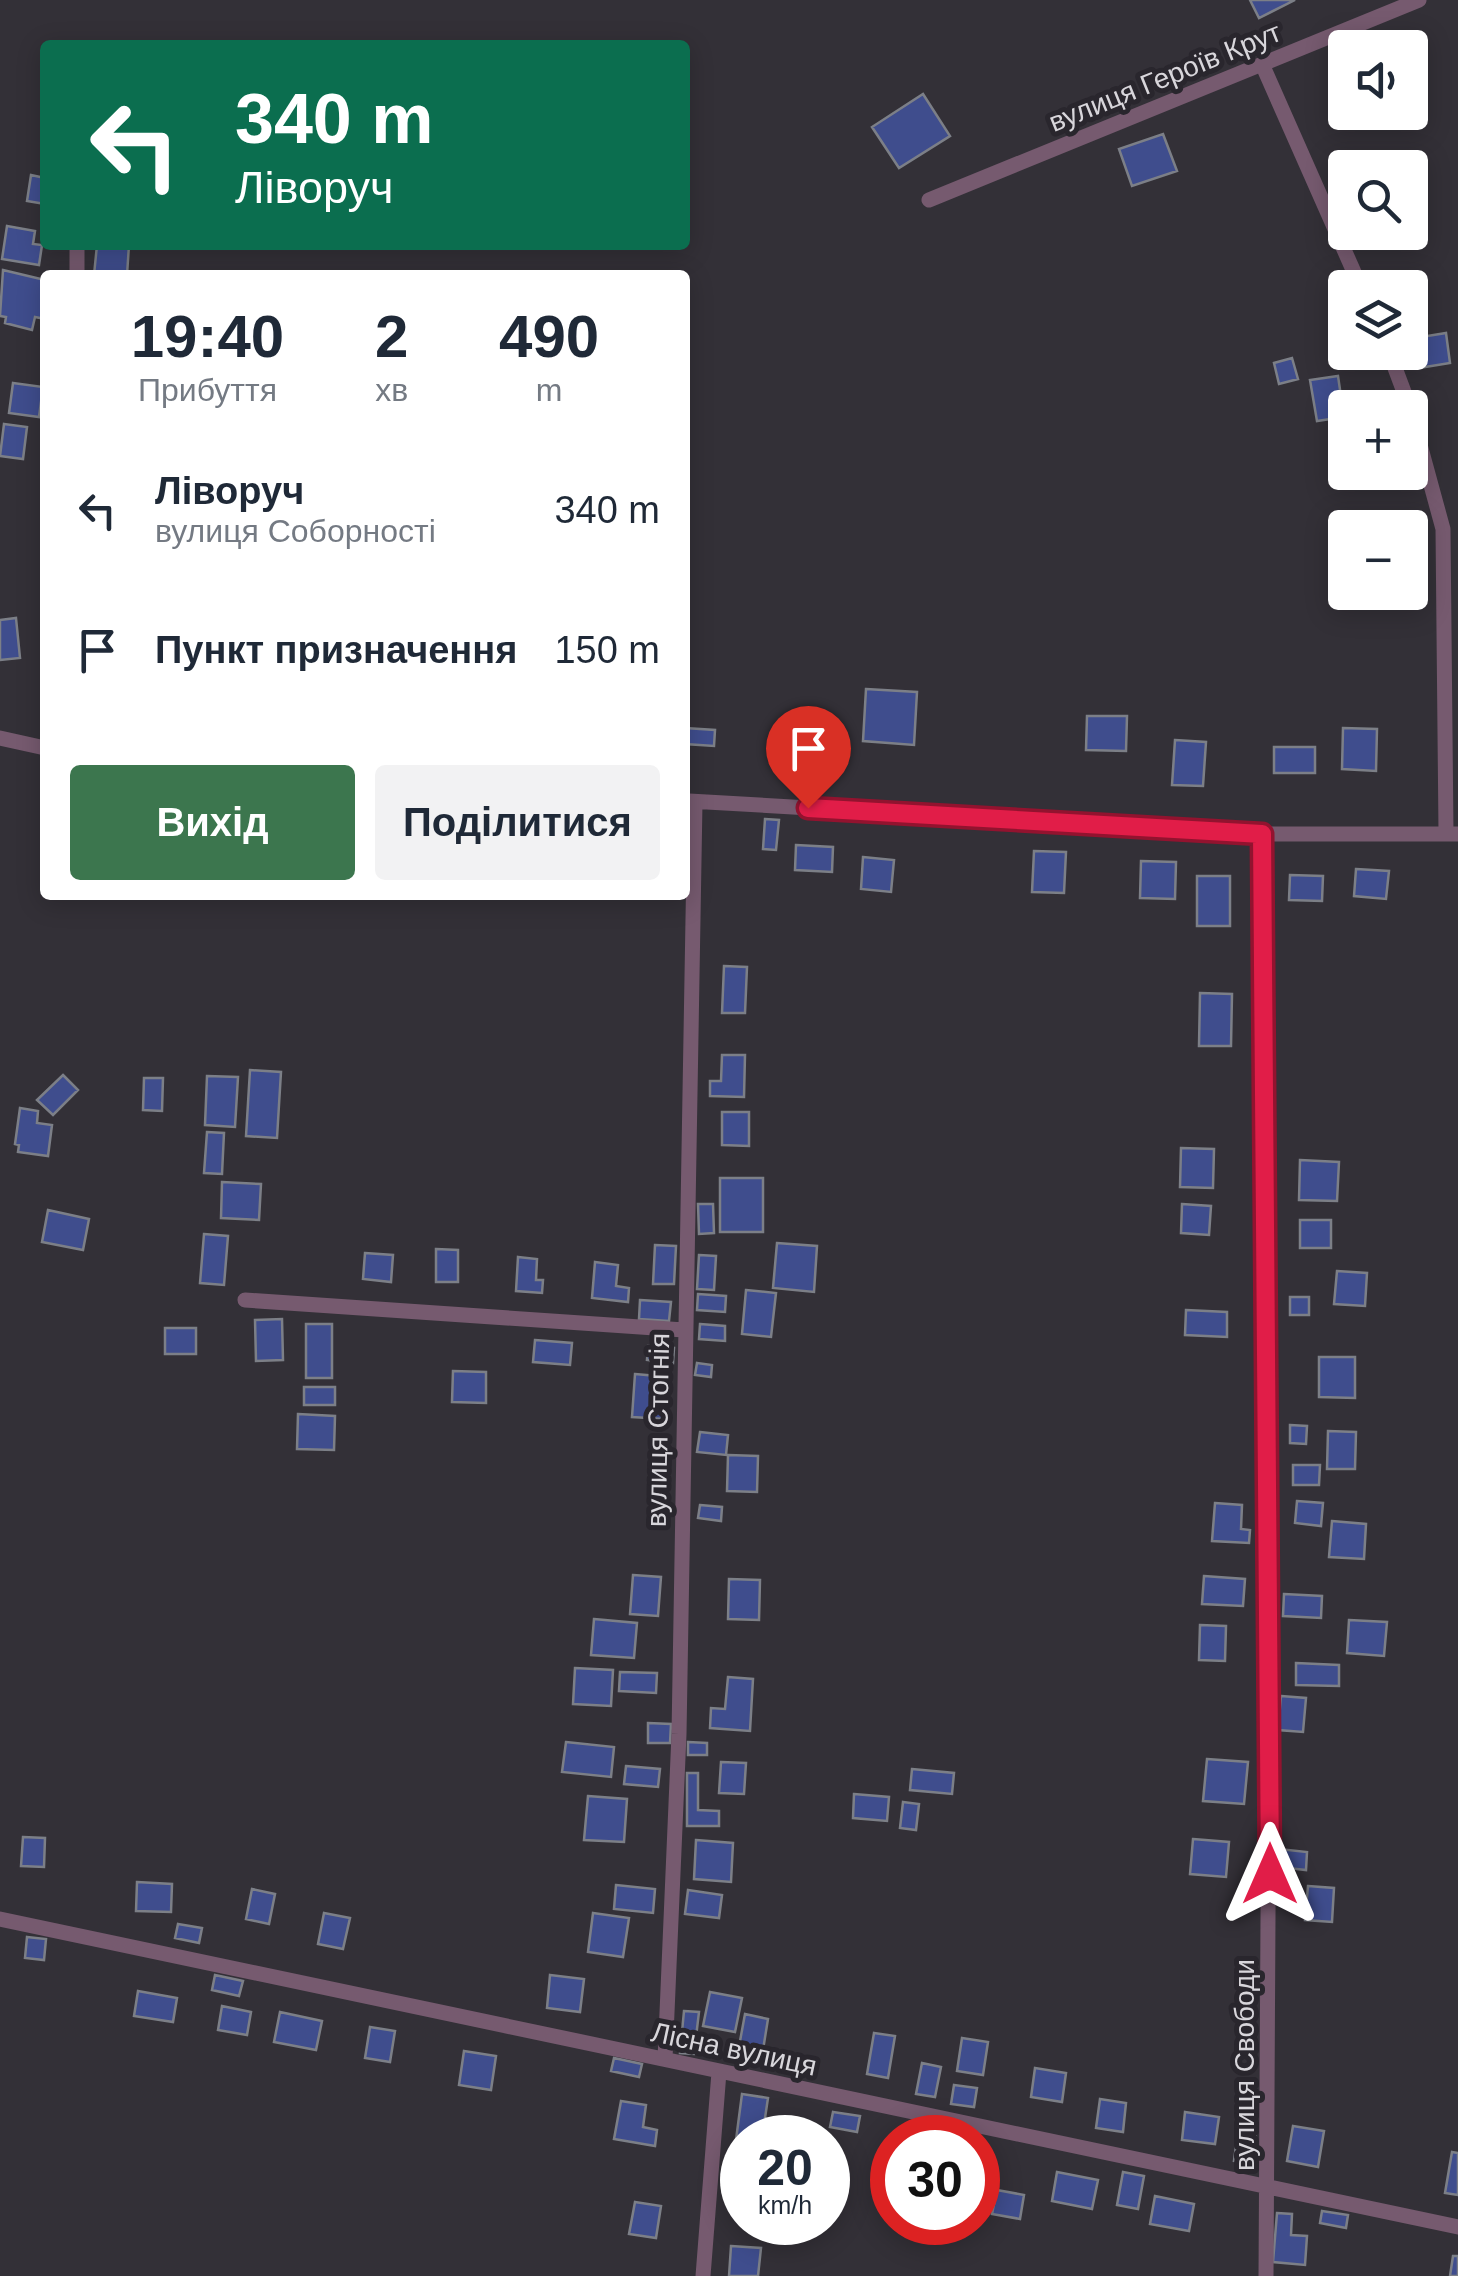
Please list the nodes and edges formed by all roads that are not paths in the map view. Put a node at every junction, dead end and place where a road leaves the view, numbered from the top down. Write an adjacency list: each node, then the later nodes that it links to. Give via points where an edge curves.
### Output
1 (1419, 0): 2 (street, вулиця Героїв Крут)
2 (1262, 64): 3 (street, вулиця Героїв Крут); 4 (street)
3 (929, 200)
4 (1353, 270)
5 (1428, 476): 10 (street, via 1442,529)
6 (0, 738): 7 (street)
7 (40, 747)
8 (690, 802): 9 (street)
9 (1262, 834): 10 (street); 17 (street, вулиця Свободи)
10 (1452, 834)
11 (689, 900): 13 (street, вулиця Стогнія)
12 (245, 1300): 13 (street)
13 (684, 1330): 15 (street, вулиця Стогнія, via 679,1734)
14 (0, 1919): 15 (street, Лісна вулиця)
15 (665, 2059): 16 (street, Лісна вулиця)
16 (719, 2072): 17 (street, Лісна вулиця); 19 (street)
17 (1269, 2190): 18 (street, Лісна вулиця); 20 (street, вулиця Свободи)
18 (1458, 2227)
19 (703, 2276)
20 (1266, 2276)

